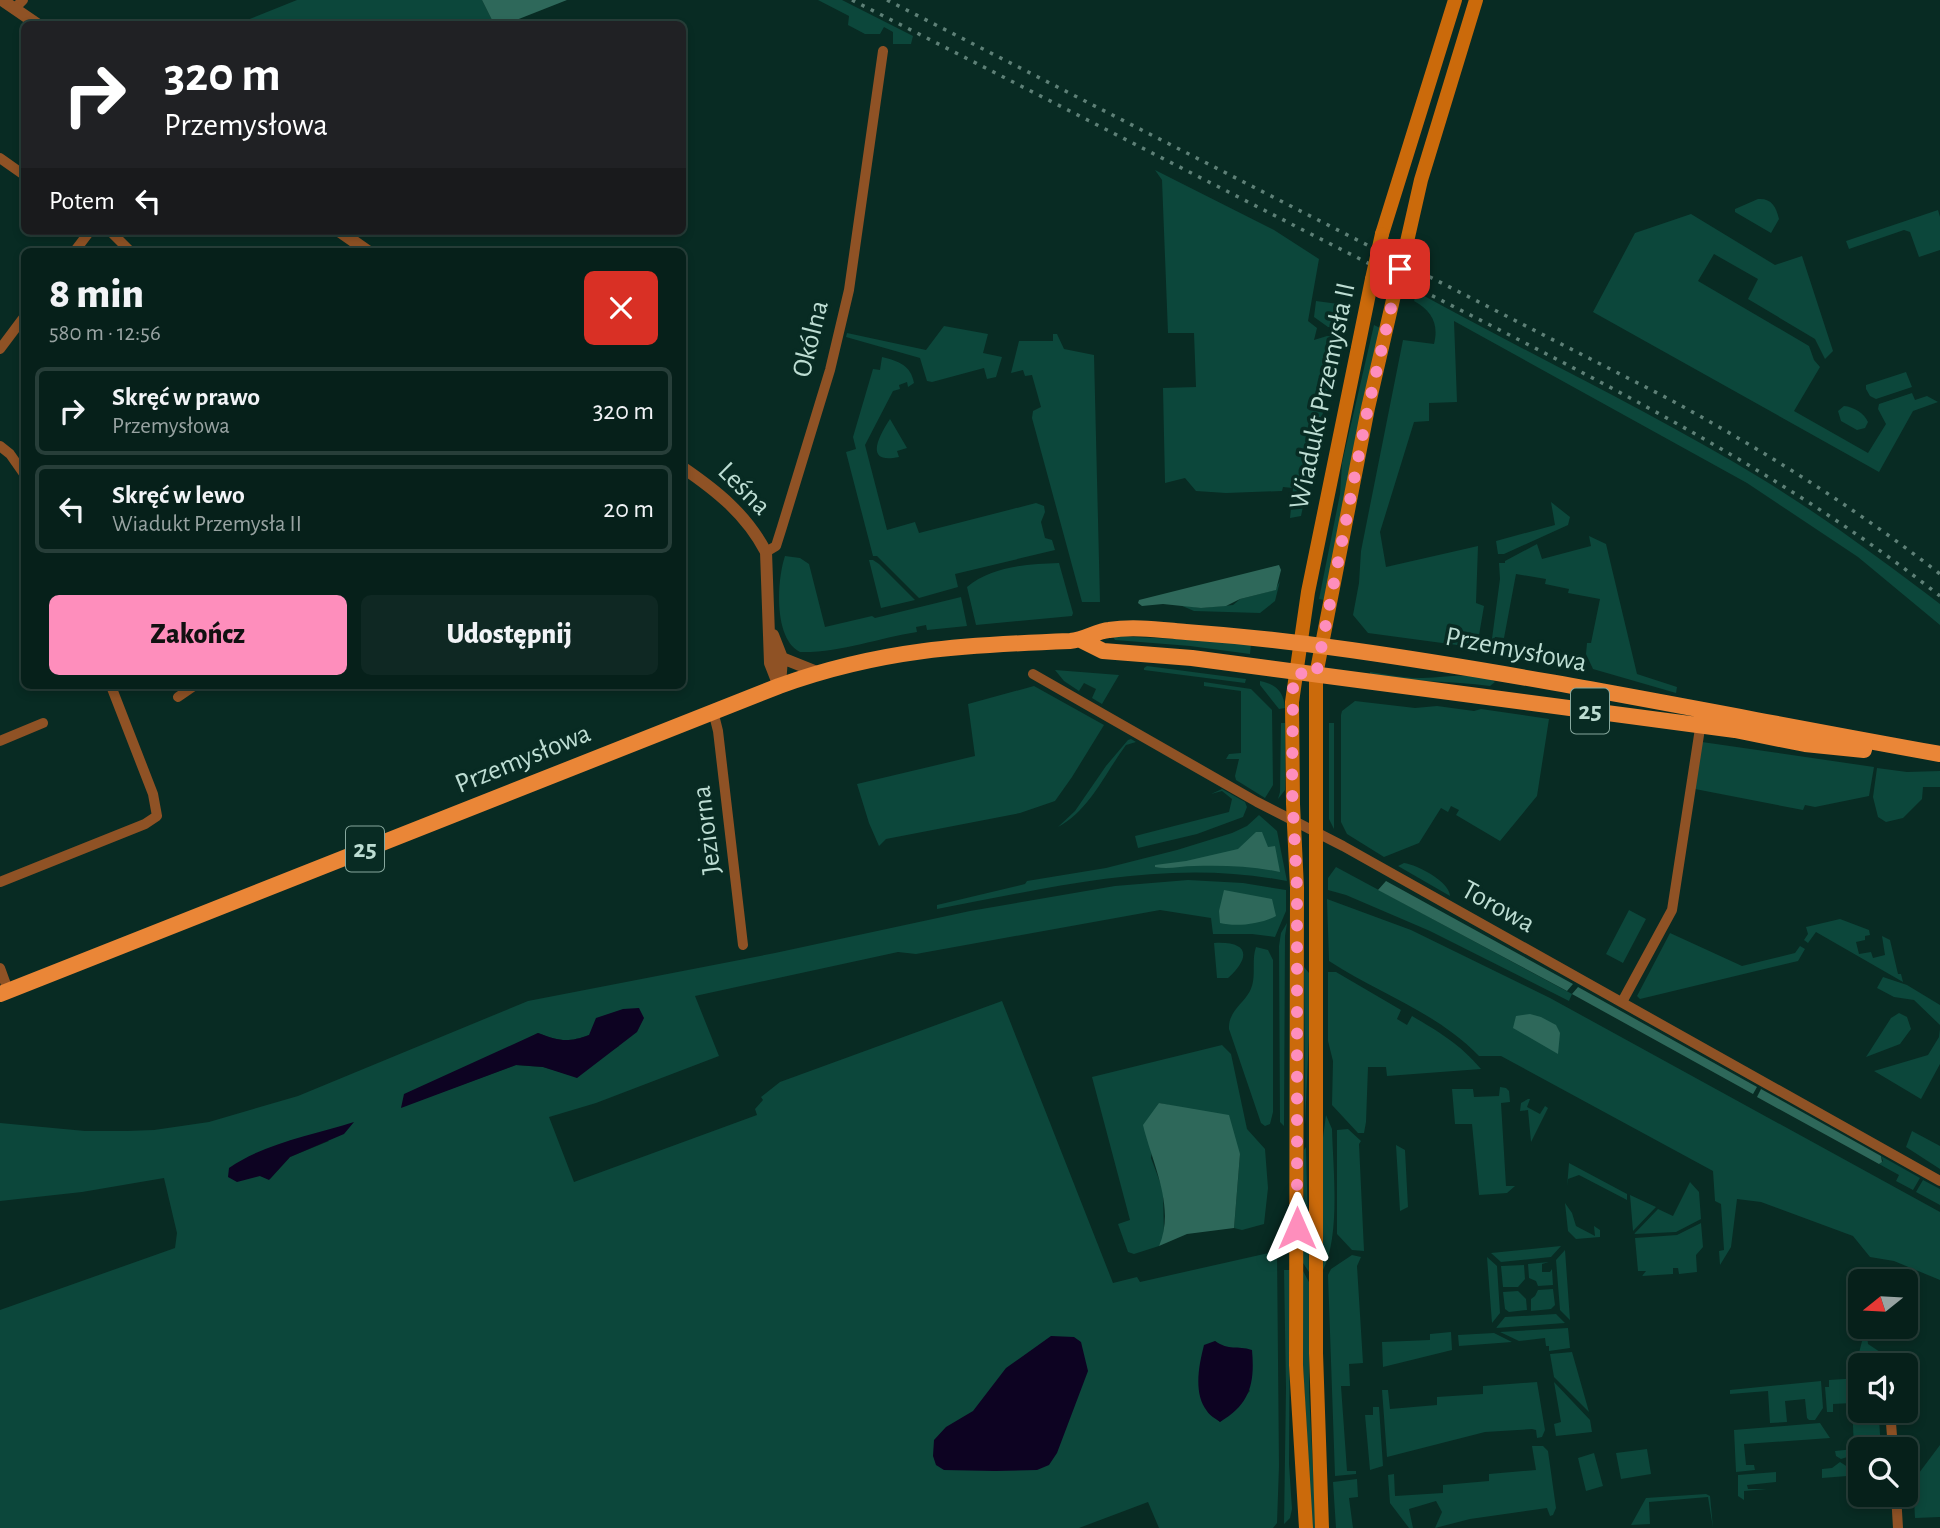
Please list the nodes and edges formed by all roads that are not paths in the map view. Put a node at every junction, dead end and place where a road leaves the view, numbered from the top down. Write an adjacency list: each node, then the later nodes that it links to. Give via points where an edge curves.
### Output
1 (2, 0): 4 (street)
2 (1455, 0): 21 (main road, Wiadukt Przemysła II, bridge, via 1371,279)
3 (1476, 0): 22 (main road, Wiadukt Przemysła II, bridge, via 1421,180 1368,408)
4 (19, 4): 5 (street)
5 (34, 21)
6 (883, 51): 18 (street, Okólna, via 849,290 830,370 776,546)
7 (0, 158): 8 (street)
8 (21, 172)
9 (114, 235): 11 (street)
10 (345, 235): 12 (street)
11 (127, 248)
12 (363, 248)
13 (21, 321): 14 (street)
14 (0, 349)
15 (0, 446): 16 (street)
16 (21, 470)
17 (686, 470): 18 (street, Leśna, via 734,506)
18 (765, 552): 19 (street)
19 (770, 628): 23 (street); 28 (street, via 770,663)
20 (1081, 640): 21 (main road, Przemysłowa / 25, via 1107,629 1226,634); 24 (main road, Przemysłowa / 25, via 915,650); 25 (main road, Przemysłowa / 25, via 1103,651)
21 (1299, 643): 22 (main road, Przemysłowa / 25); 25 (main road, Wiadukt Przemysła II)
22 (1321, 646): 27 (main road, Wiadukt Przemysła II); 33 (main road, Przemysłowa / 25, via 1479,668)
23 (782, 658): 24 (street); 28 (street)
24 (817, 672): 28 (main road, Przemysłowa / 25)
25 (1295, 673): 27 (main road, Przemysłowa / 25); 37 (main road, Wiadukt Przemysła II)
26 (1033, 674): 37 (street, Torowa)
27 (1316, 675): 33 (main road, Przemysłowa / 25); 38 (main road, Wiadukt Przemysła II)
28 (779, 686): 32 (main road, Przemysłowa / 25)
29 (112, 689): 39 (street, via 153,794 157,816)
30 (190, 689): 31 (street)
31 (178, 697)
32 (713, 711): 40 (street, Jeziorna); 42 (main road, Przemysłowa / 25)
33 (1702, 718): 36 (main road, Przemysłowa / 25, via 1805,744); 43 (street, via 1672,910)
34 (43, 723): 35 (street)
35 (0, 741)
36 (1940, 755)
37 (1293, 820): 38 (street, Torowa); 46 (main road, Wiadukt Przemysła II, via 1297,888 1296,1365)
38 (1316, 832): 43 (street, Torowa); 47 (main road, Wiadukt Przemysła II, via 1316,1353)
39 (0, 882)
40 (743, 945)
41 (0, 968): 42 (street)
42 (4, 992)
43 (1622, 1002): 44 (street, Torowa)
44 (1940, 1181)
45 (1897, 1507): 48 (street)
46 (1306, 1528)
47 (1322, 1528)
48 (1898, 1528)

